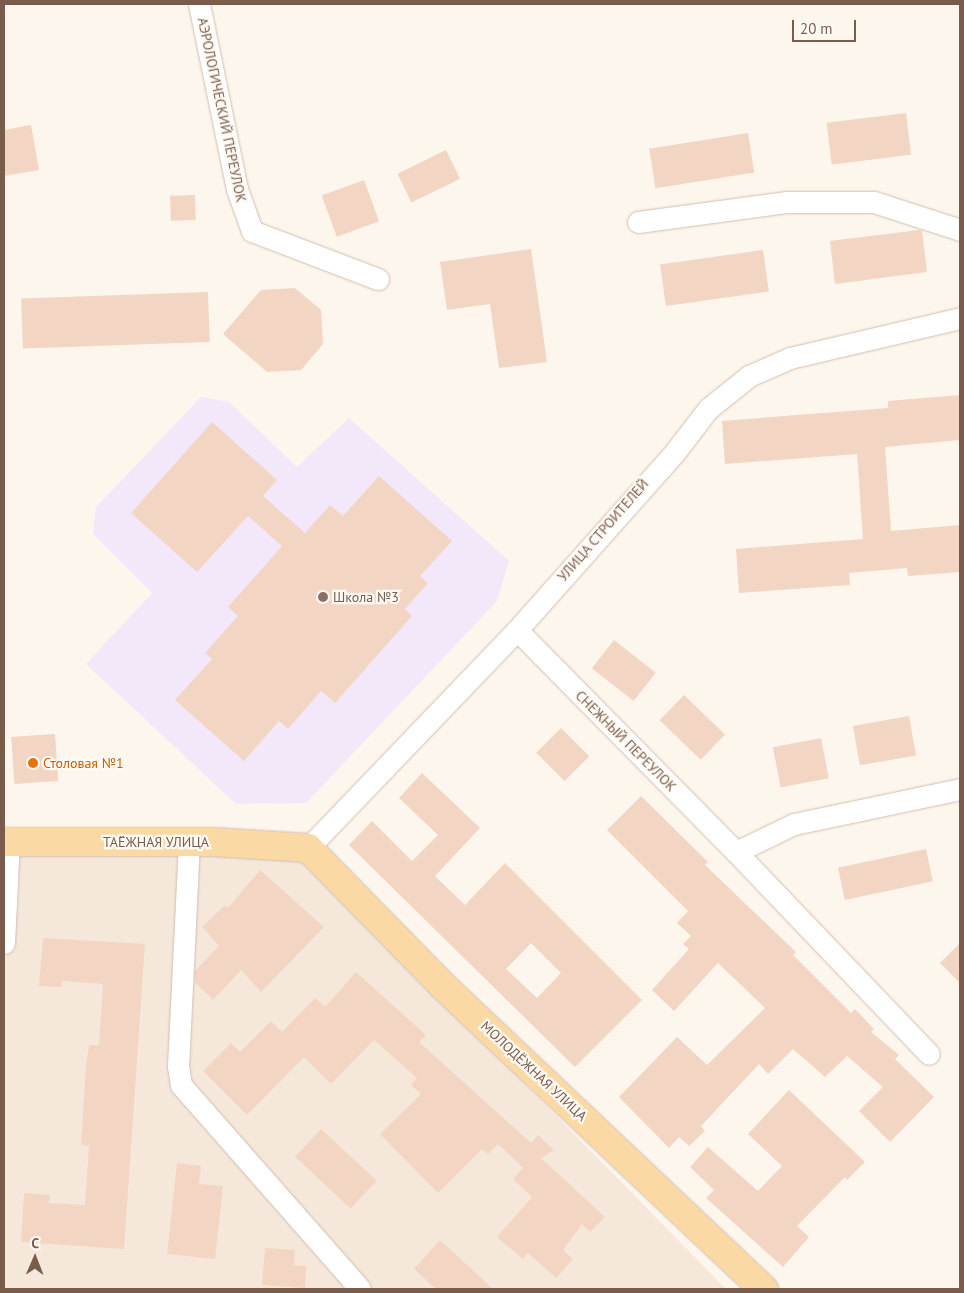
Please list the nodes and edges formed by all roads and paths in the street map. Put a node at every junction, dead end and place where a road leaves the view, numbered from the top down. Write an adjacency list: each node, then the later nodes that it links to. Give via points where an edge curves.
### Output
1 (199, 4): 4 (street, АЭРОЛОГИЧЕСКИЙ ПЕРЕУЛОК, via 237,189 252,231)
2 (638, 222): 3 (street, via 786,202 874,202)
3 (960, 230)
4 (378, 279)
5 (960, 318): 6 (street, УЛИЦА СТРОИТЕЛЕЙ, via 790,358 750,376 708,409 675,452)
6 (517, 630): 10 (street, УЛИЦА СТРОИТЕЛЕЙ); 11 (street, СНЕЖНЫЙ ПЕРЕУЛОК)
7 (960, 790): 11 (street, via 794,824)
8 (6, 842): 9 (main road, ТАЁЖНАЯ УЛИЦА); 12 (street)
9 (189, 842): 10 (main road, ТАЁЖНАЯ УЛИЦА); 14 (street, via 178,1066 181,1084)
10 (308, 848): 15 (main road, МОЛОДЁЖНАЯ УЛИЦА, via 442,985)
11 (736, 852): 13 (street, СНЕЖНЫЙ ПЕРЕУЛОК)
12 (4, 943)
13 (929, 1054)
14 (360, 1289)
15 (764, 1289)

